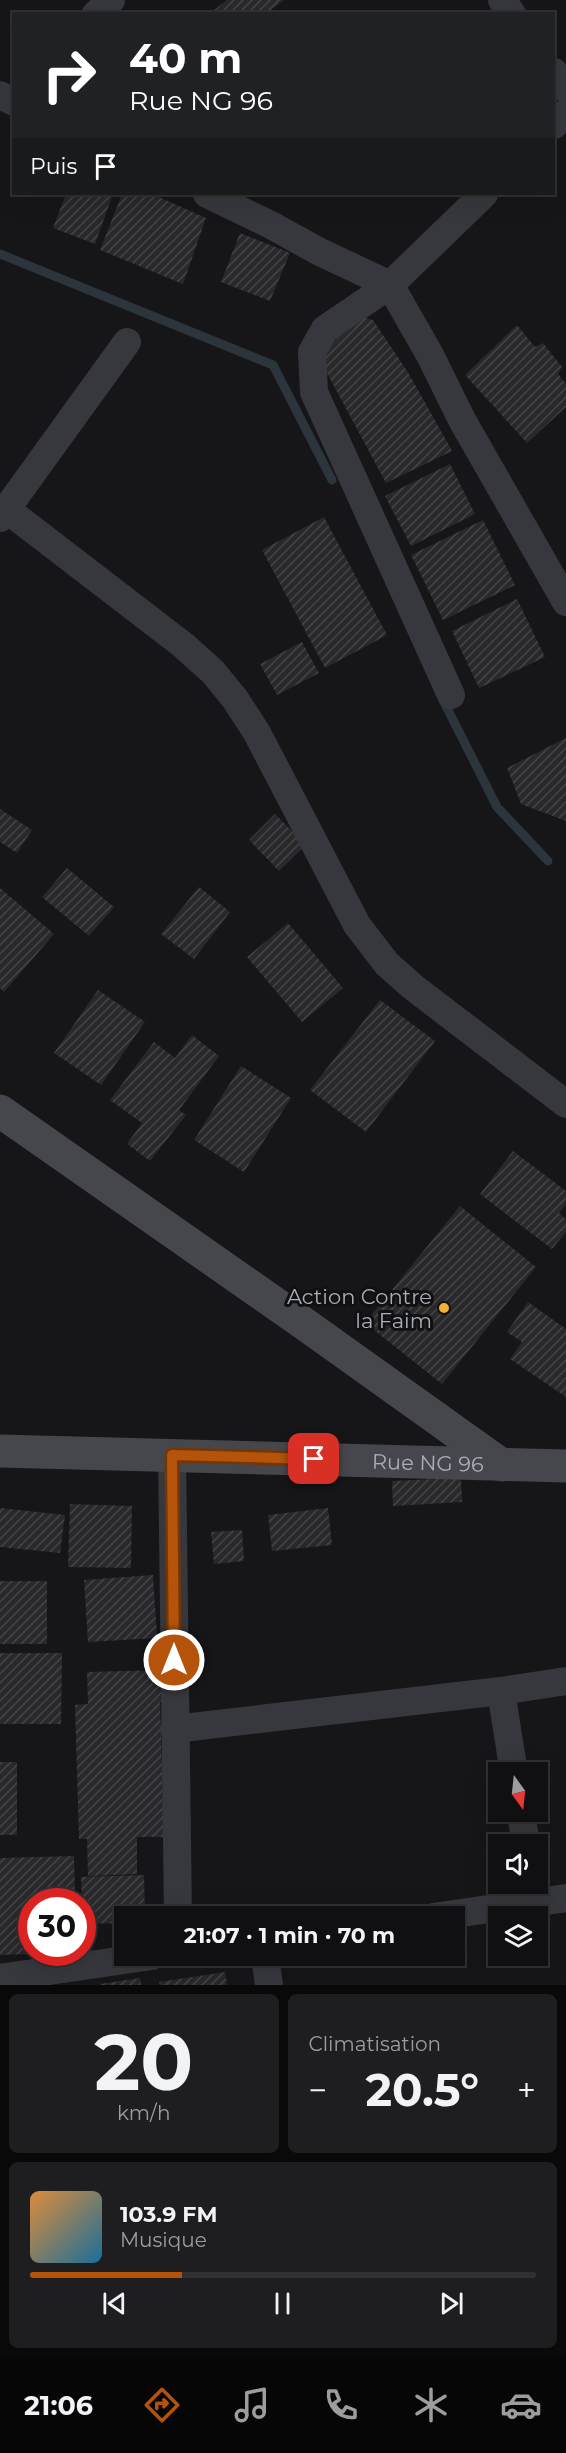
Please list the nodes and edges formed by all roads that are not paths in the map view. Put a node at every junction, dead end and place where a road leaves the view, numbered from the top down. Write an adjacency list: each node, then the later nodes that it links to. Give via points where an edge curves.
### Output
1 (111, 0): 2 (street)
2 (98, 12)
3 (555, 73): 4 (street)
4 (566, 89)
5 (566, 113): 6 (street)
6 (555, 124)
7 (209, 195): 9 (street)
8 (483, 195): 9 (street)
9 (390, 285): 12 (street); 13 (street, via 325,329 312,352 314,392)
10 (127, 342): 11 (street)
11 (3, 514): 14 (street, via 183,645 213,672 257,733 357,925 387,964)
12 (566, 602)
13 (451, 695)
14 (566, 1104)
15 (0, 1111): 18 (street)
16 (0, 1450): 17 (street, Rue NG 96)
17 (172, 1455): 18 (street, Rue NG 96); 22 (street)
18 (502, 1465): 19 (street, Rue NG 96)
19 (566, 1466)
20 (566, 1682): 21 (street)
21 (501, 1691): 22 (street); 23 (street)
22 (174, 1729): 27 (street)
23 (512, 1762)
24 (530, 1894): 28 (street)
25 (540, 1894): 26 (street)
26 (566, 1898)
27 (178, 1906)
28 (465, 1909)
29 (114, 1962): 31 (street)
30 (266, 1966): 32 (street)
31 (0, 1978)
32 (269, 1985)

